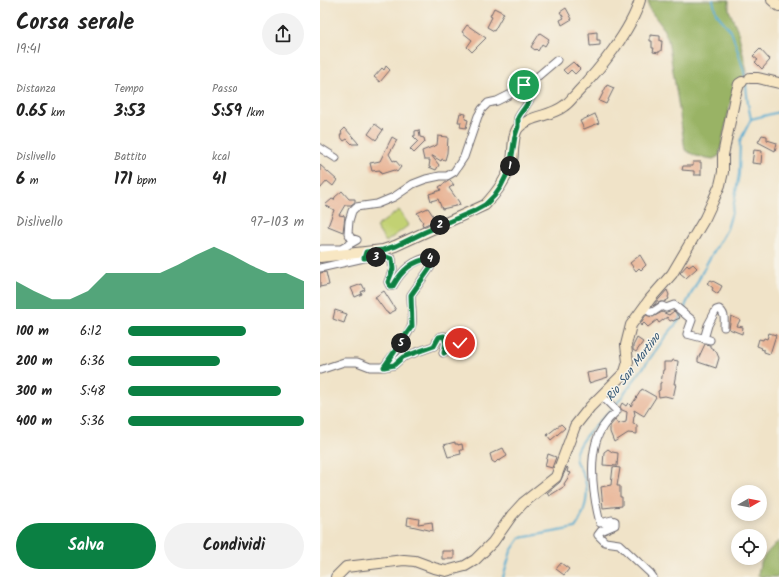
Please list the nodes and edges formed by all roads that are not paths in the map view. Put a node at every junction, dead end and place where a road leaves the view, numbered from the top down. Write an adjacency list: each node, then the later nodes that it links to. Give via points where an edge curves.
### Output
1 (640, 0): 7 (street, via 630,24 593,76 569,102)
2 (772, 0): 3 (street)
3 (779, 6)
4 (557, 60): 5 (street)
5 (531, 82): 7 (street, via 533,92 518,118); 11 (street, via 497,101 488,103 482,109 464,158 454,172 413,184 394,197 377,204 356,207 352,211 348,233 351,238 357,240 341,249 322,249)
6 (779, 83): 13 (street, via 758,78 738,84 723,155 723,172 713,202 672,274)
7 (518, 127): 10 (street, via 510,168 501,186 485,205 396,246)
8 (320, 148): 9 (street)
9 (336, 158)
10 (365, 255): 11 (street); 12 (street); 16 (street, via 392,259 393,269 388,282 390,286 393,286 411,264 424,258 431,258 432,261 411,295 412,326)
11 (321, 258)
12 (320, 268)
13 (642, 309): 14 (street, via 646,308 653,312 662,306 666,308 674,305 692,320 687,334 707,339 708,325 719,309 724,316); 18 (street, via 628,333 628,362 625,372)
14 (724, 327)
15 (460, 343): 16 (street, via 455,340 444,353 444,336 439,337 434,346 403,357 394,365)
16 (384, 367): 17 (street, via 344,362)
17 (320, 370)
18 (602, 396): 19 (street, via 575,426 556,477 523,503 493,542 475,560 466,566 446,571 404,560 346,567); 20 (street, via 617,411 610,417 596,442 593,459 594,495 600,523 616,521 615,525 598,535 605,542 619,544)
19 (336, 577)
20 (653, 577)

